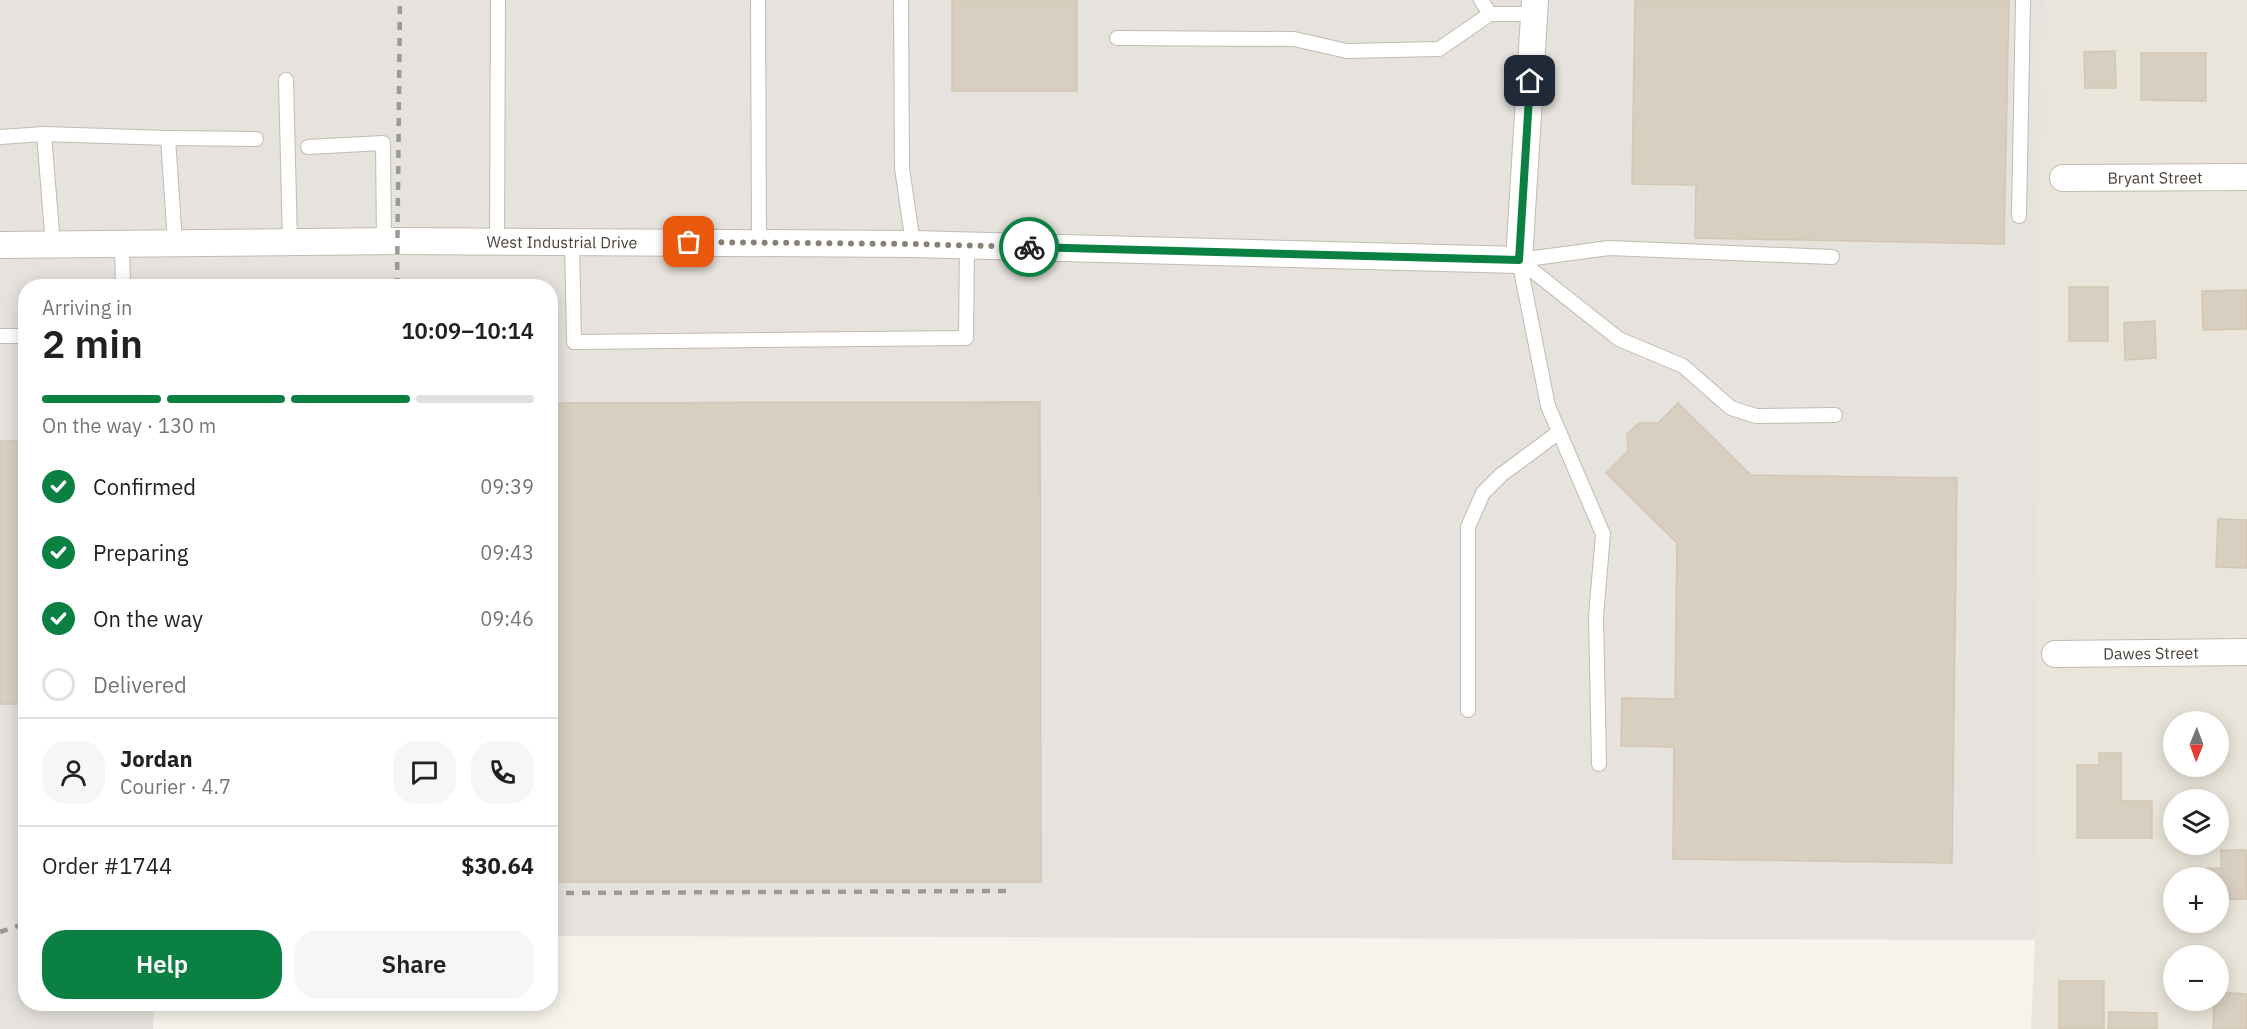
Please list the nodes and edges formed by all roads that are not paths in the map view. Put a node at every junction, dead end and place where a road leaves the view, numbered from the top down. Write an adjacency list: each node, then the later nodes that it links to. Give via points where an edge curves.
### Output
1 (498, 0): 20 (lane)
2 (758, 0): 23 (lane)
3 (901, 0): 25 (lane, via 902,168)
4 (1481, 0): 7 (lane)
5 (2023, 0): 17 (lane)
6 (1535, 7): 7 (lane); 30 (street)
7 (1490, 14): 8 (lane, via 1439,49 1347,51 1294,39)
8 (1117, 38)
9 (285, 80): 19 (lane)
10 (44, 135): 11 (lane); 12 (lane); 27 (lane)
11 (0, 137)
12 (168, 138): 13 (lane); 22 (lane)
13 (256, 139)
14 (308, 147): 18 (lane, via 382,143)
15 (2247, 177): 16 (street, Bryant Street)
16 (2063, 178)
17 (2019, 216)
18 (384, 241): 19 (street, West Industrial Drive); 20 (street, West Industrial Drive)
19 (290, 242): 22 (street, West Industrial Drive)
20 (497, 242): 21 (street, West Industrial Drive)
21 (572, 242): 23 (street, West Industrial Drive); 28 (lane, via 574,342 966,338)
22 (175, 243): 24 (street, West Industrial Drive)
23 (759, 243): 25 (street, West Industrial Drive)
24 (123, 244): 27 (street, West Industrial Drive); 31 (lane)
25 (913, 244): 28 (street, West Industrial Drive)
26 (0, 245): 27 (street, West Industrial Drive)
27 (53, 245)
28 (967, 245): 30 (street, West Industrial Drive)
29 (1832, 257): 30 (lane, via 1609,248)
30 (1519, 260): 34 (lane, via 1619,339 1683,366 1731,408 1756,416); 35 (lane, via 1548,406)
31 (123, 279)
32 (0, 336): 33 (lane)
33 (18, 336)
34 (1835, 415)
35 (1559, 432): 38 (lane, via 1483,493 1468,527); 39 (lane, via 1603,534 1596,616)
36 (2247, 652): 37 (street, Dawes Street)
37 (2055, 654)
38 (1468, 710)
39 (1599, 764)

